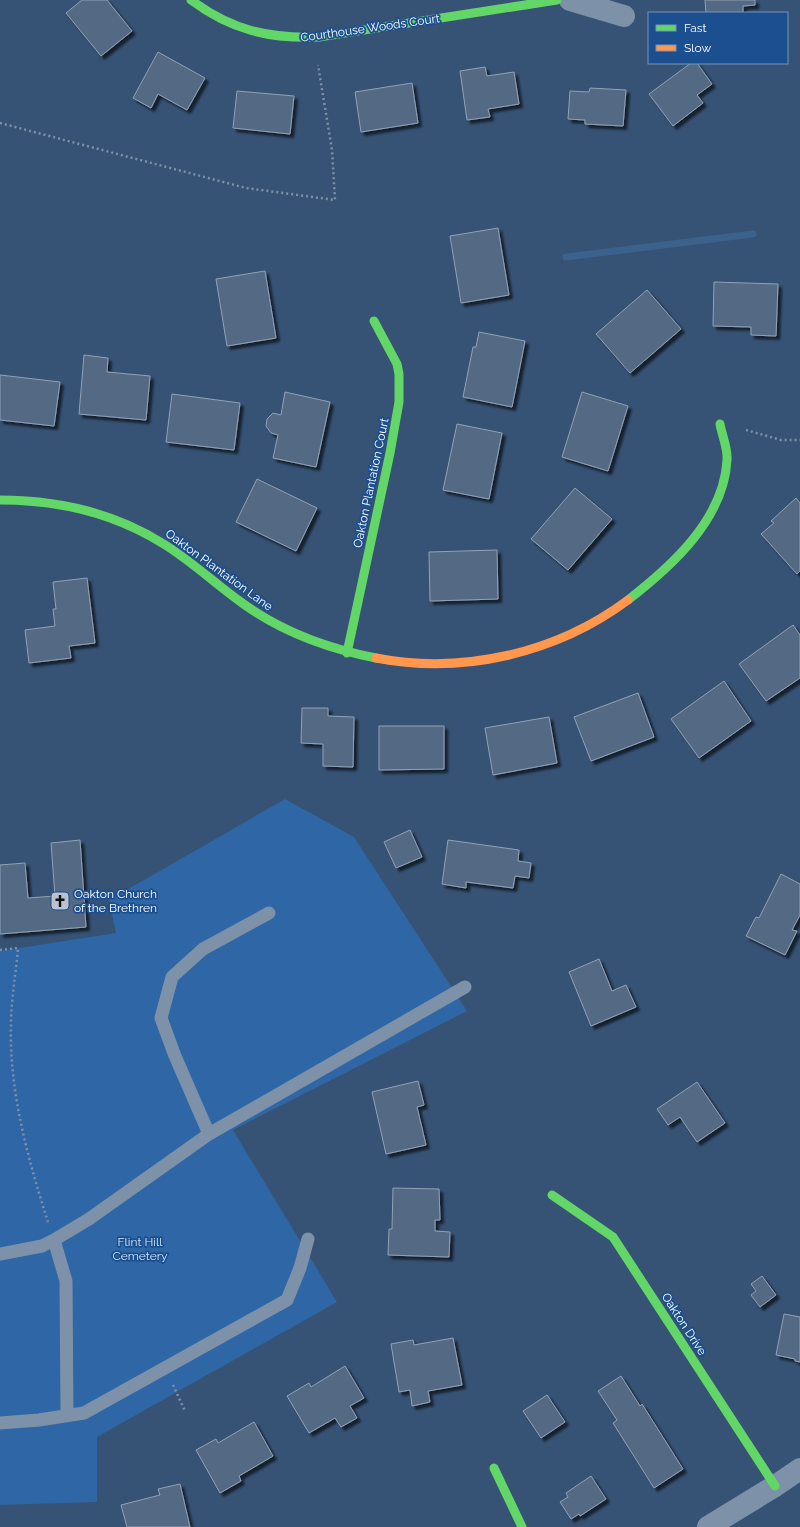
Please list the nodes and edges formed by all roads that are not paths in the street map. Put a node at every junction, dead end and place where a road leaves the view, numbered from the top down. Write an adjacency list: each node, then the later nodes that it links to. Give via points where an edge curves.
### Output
1 (191, 0): 2 (street, Courthouse Woods Court, via 221,20 244,30 299,38)
2 (557, 0)
3 (570, 0): 4 (street)
4 (624, 16)
5 (374, 321): 8 (street, Oakton Plantation Court, via 396,364 399,374 399,402)
6 (720, 424): 8 (street, Oakton Plantation Lane, via 727,457 722,486 715,506 691,540 663,571 603,618 573,634 537,648 500,658 467,663 394,663)
7 (0, 500): 8 (street, Oakton Plantation Lane, via 54,503 79,508 130,526 166,544 194,563 242,603 270,621)
8 (347, 653)
9 (270, 913): 11 (lane, via 203,949 172,977 170,984 161,1018)
10 (465, 987): 11 (lane)
11 (209, 1134): 14 (lane)
12 (552, 1195): 20 (street, Oakton Drive, via 613,1237)
13 (308, 1239): 16 (lane, via 287,1300 84,1413)
14 (54, 1240): 15 (lane, via 42,1246); 16 (lane, via 66,1281)
15 (0, 1254)
16 (67, 1416): 17 (lane)
17 (0, 1423)
18 (494, 1468): 21 (street)
19 (800, 1469): 20 (street)
20 (775, 1486): 22 (street)
21 (522, 1527)
22 (708, 1527)

